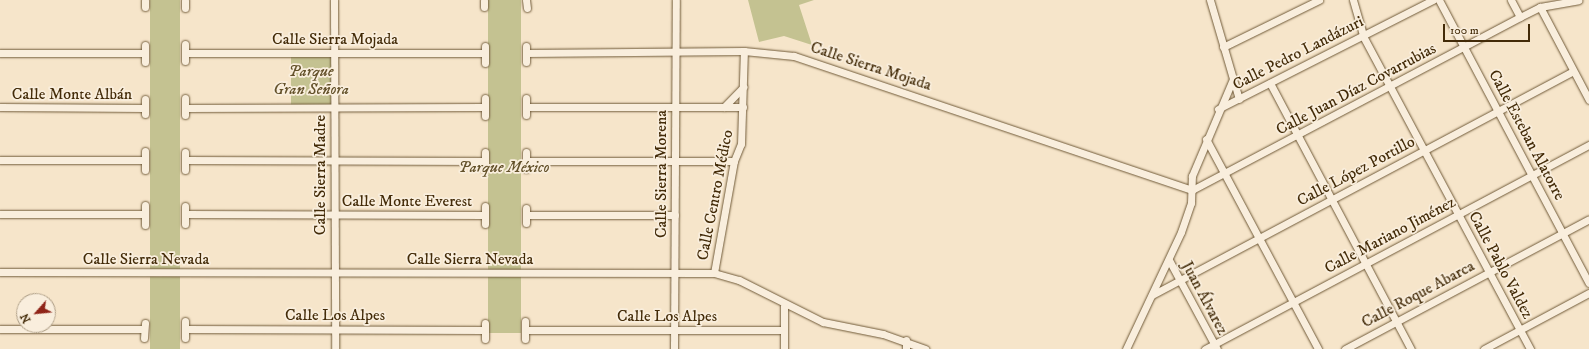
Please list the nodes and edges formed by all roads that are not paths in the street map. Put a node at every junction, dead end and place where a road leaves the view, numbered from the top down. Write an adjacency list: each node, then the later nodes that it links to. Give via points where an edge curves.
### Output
1 (185, 0): 12 (street)
2 (334, 0): 22 (street, Calle Sierra Madre)
3 (676, 0): 23 (street, Calle Sierra Morena)
4 (1210, 0): 17 (street)
5 (1319, 0): 17 (street)
6 (1353, 0): 14 (street, Calle Pablo Valdez)
7 (1433, 0): 14 (street, Calle Pedro Landázuri)
8 (1440, 0): 18 (street, Calle Esteban Alatorre)
9 (1511, 0): 13 (street)
10 (1578, 0): 11 (street, Calle Juan Díaz Covarrubias)
11 (1540, 7): 13 (street, Calle Juan Díaz Covarrubias); 27 (street)
12 (185, 8)
13 (1520, 17): 18 (street, Calle Juan Díaz Covarrubias)
14 (1363, 36): 29 (street, Calle Pedro Landázuri); 30 (street, Calle Pablo Valdez)
15 (185, 44): 22 (street, Calle Sierra Mojada, via 185,57)
16 (145, 46): 21 (street)
17 (1224, 47): 28 (street)
18 (1464, 47): 30 (street, Calle Juan Díaz Covarrubias); 46 (street, Calle Esteban Alatorre)
19 (744, 51): 23 (street, Calle Sierra Mojada); 31 (street, Calle Centro Médico); 71 (street, Calle Sierra Mojada, via 794,56 848,72)
20 (0, 53): 21 (street)
21 (145, 53): 24 (street)
22 (334, 53): 26 (street, Calle Sierra Mojada, via 485,50); 44 (street, Calle Sierra Madre)
23 (675, 54): 25 (street, Calle Sierra Mojada, via 526,50); 38 (street, Calle Sierra Morena)
24 (145, 62)
25 (526, 62)
26 (485, 63)
27 (1573, 71): 37 (street); 46 (street, Calle López Portillo)
28 (1233, 79): 36 (street); 45 (street)
29 (1270, 83): 36 (street, Calle Pedro Landázuri); 49 (street)
30 (1390, 86): 49 (street, Calle Juan Díaz Covarrubias); 52 (street, Calle Pablo Valdez)
31 (743, 87): 42 (street); 43 (street, Calle Centro Médico)
32 (185, 98): 44 (street, via 185,112)
33 (485, 98): 40 (street)
34 (526, 98): 41 (street)
35 (145, 99): 39 (street, Calle Monte Albán, via 145,111)
36 (1239, 99): 45 (street, Calle Pedro Landázuri)
37 (1589, 100)
38 (675, 106): 41 (street); 42 (street); 63 (street, Calle Sierra Morena)
39 (0, 107)
40 (485, 107): 44 (street); 48 (street)
41 (526, 107): 47 (street)
42 (724, 107): 43 (street)
43 (743, 107): 64 (street, Calle Centro Médico, via 741,144)
44 (334, 108): 60 (street, Calle Sierra Madre)
45 (1218, 110): 50 (street)
46 (1498, 111): 52 (street, Calle López Portillo); 70 (street, Calle Esteban Alatorre)
47 (526, 115)
48 (485, 116)
49 (1298, 136): 69 (street, Calle Juan Díaz Covarrubias); 72 (street)
50 (1206, 138): 69 (street); 71 (street, via 1192,176)
51 (1589, 145): 70 (street, Calle Mariano Jiménez)
52 (1424, 150): 72 (street, Calle López Portillo); 80 (street, Calle Pablo Valdez)
53 (145, 151): 58 (street)
54 (185, 152): 59 (street)
55 (485, 152): 61 (street)
56 (526, 152): 62 (street)
57 (0, 160): 58 (street)
58 (145, 160): 67 (street)
59 (185, 160): 60 (street); 68 (street)
60 (334, 161): 61 (street); 79 (street, Calle Sierra Madre)
61 (485, 161): 65 (street)
62 (526, 161): 63 (street); 66 (street)
63 (675, 161): 64 (street); 82 (street, Calle Sierra Morena)
64 (734, 161): 94 (street, Calle Centro Médico)
65 (485, 169)
66 (526, 169)
67 (145, 170)
68 (185, 170)
69 (1225, 174): 71 (street, Calle Juan Díaz Covarrubias); 89 (street)
70 (1532, 175): 80 (street, Calle Mariano Jiménez); 88 (street, Calle Esteban Alatorre)
71 (1192, 190): 90 (street)
72 (1332, 200): 89 (street, Calle López Portillo); 91 (street)
73 (144, 205): 77 (street)
74 (185, 206): 78 (street)
75 (485, 206): 81 (street)
76 (0, 214): 77 (street)
77 (145, 214): 87 (street)
78 (185, 214): 79 (street, Calle Monte Everest); 85 (street)
79 (334, 214): 81 (street, Calle Monte Everest); 96 (street, Calle Sierra Madre)
80 (1458, 214): 91 (street, Calle Mariano Jiménez); 95 (street, Calle Pablo Valdez)
81 (485, 215): 86 (street)
82 (675, 215): 84 (street, via 526,212); 92 (street, Calle Sierra Morena)
83 (1589, 219): 88 (street, Calle Roque Abarca)
84 (526, 223)
85 (185, 224)
86 (485, 224)
87 (145, 225)
88 (1564, 233): 95 (street, Calle Roque Abarca); 98 (street, Calle Esteban Alatorre)
89 (1259, 238): 97 (street, Calle López Portillo); 101 (street)
90 (1169, 260): 97 (street, Juan Álvarez); 100 (street)
91 (1365, 264): 101 (street, Calle Mariano Jiménez); 105 (street)
92 (674, 271): 94 (street, Calle Sierra Nevada); 96 (street, Calle Sierra Nevada); 110 (street, Calle Sierra Morena)
93 (0, 272): 96 (street, Calle Sierra Nevada)
94 (714, 273): 102 (street, Calle Sierra Nevada, via 739,280)
95 (1489, 273): 105 (street, Calle Roque Abarca); 112 (street, Calle Pablo Valdez)
96 (334, 274): 108 (street, Calle Sierra Madre)
97 (1180, 280): 100 (street, Calle López Portillo); 118 (street, Juan Álvarez)
98 (1589, 283)
99 (1589, 293): 112 (street)
100 (1152, 295): 124 (street)
101 (1293, 302): 118 (street, Calle Mariano Jiménez); 126 (street)
102 (784, 306): 111 (street); 117 (street, Calle Sierra Nevada, via 823,322)
103 (185, 321): 107 (street)
104 (526, 321): 109 (street)
105 (1397, 321): 127 (street, Calle Roque Abarca); 128 (street)
106 (0, 329): 113 (street, via 145,326)
107 (185, 329): 108 (street, Calle Los Alpes); 114 (street)
108 (335, 330): 115 (street, Calle Los Alpes, via 485,326); 119 (street, Calle Sierra Madre)
109 (526, 330): 110 (street, Calle Los Alpes); 116 (street)
110 (674, 330): 111 (street, Calle Los Alpes); 120 (street, Calle Sierra Morena)
111 (784, 330): 121 (street)
112 (1520, 330): 129 (street); 130 (street, Calle Pablo Valdez)
113 (144, 338)
114 (185, 338)
115 (485, 339)
116 (525, 339)
117 (906, 340): 122 (street); 123 (street, Calle Sierra Nevada)
118 (1216, 347): 125 (street, Calle Mariano Jiménez)
119 (335, 349)
120 (674, 349)
121 (784, 349)
122 (906, 349)
123 (925, 349)
124 (1126, 349)
125 (1205, 349)
126 (1318, 349)
127 (1345, 349)
128 (1411, 349)
129 (1484, 349)
130 (1530, 349)

